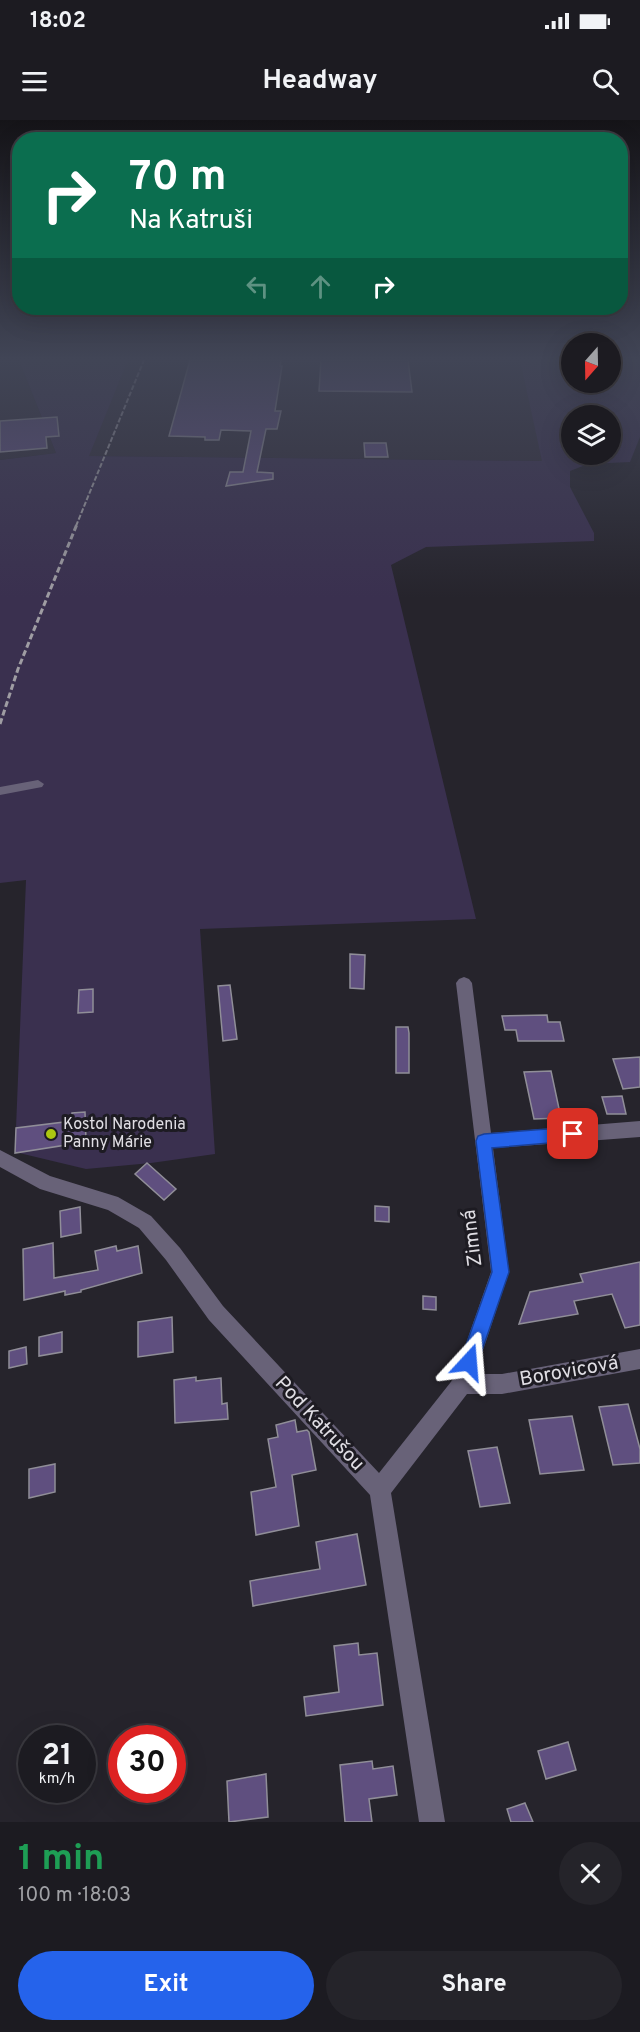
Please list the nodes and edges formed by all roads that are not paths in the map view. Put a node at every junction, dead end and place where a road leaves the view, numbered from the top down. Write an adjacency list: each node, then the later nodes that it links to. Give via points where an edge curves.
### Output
1 (39, 784): 2 (street)
2 (0, 791)
3 (464, 983): 5 (street, Zimná)
4 (640, 1128): 5 (street)
5 (484, 1141): 8 (street, Zimná, via 500,1272)
6 (0, 1158): 9 (street, Pod Katrušou, via 46,1183 112,1203 146,1222 216,1313)
7 (640, 1359): 8 (street, Borovicová, via 502,1384)
8 (462, 1384): 9 (street, Zimná)
9 (380, 1490): 10 (street)
10 (432, 1822)

